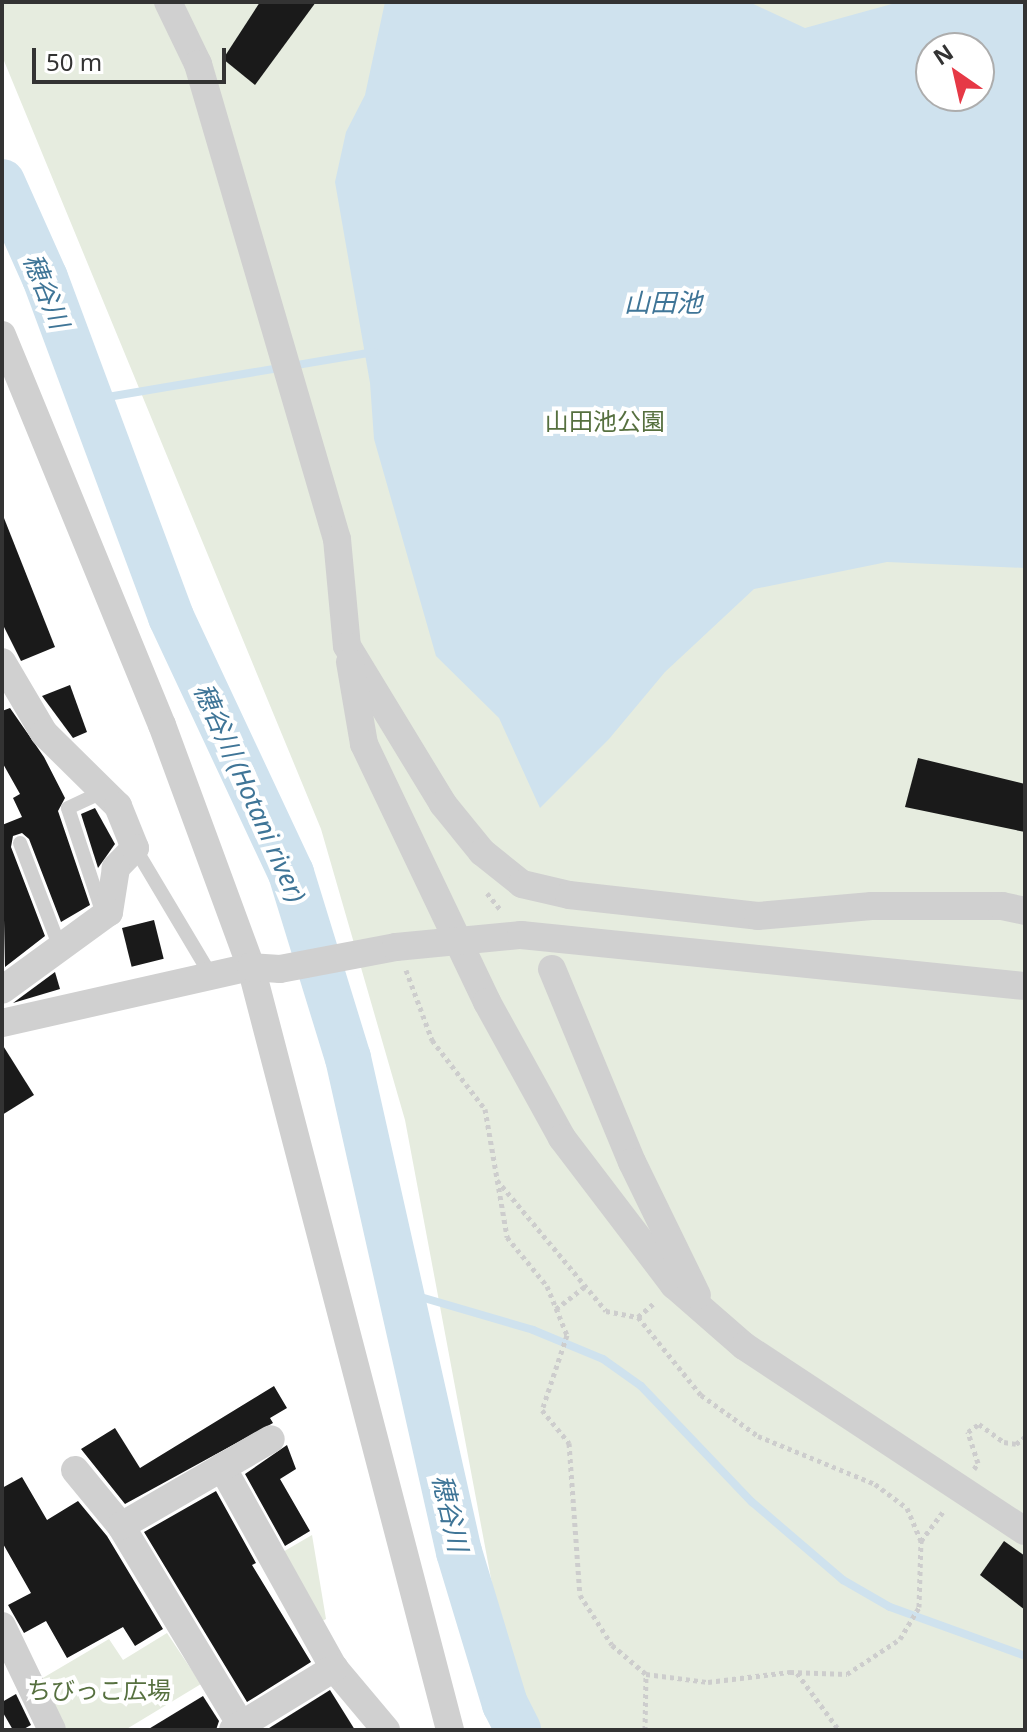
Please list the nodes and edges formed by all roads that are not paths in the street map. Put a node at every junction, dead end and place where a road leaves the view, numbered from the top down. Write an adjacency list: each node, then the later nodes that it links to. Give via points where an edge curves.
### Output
1 (168, 2): 3 (street, via 198,64 337,539)
2 (2, 335): 11 (street, via 157,711)
3 (347, 646): 8 (street, via 443,804 482,852 522,884 569,895 758,916 872,906 1002,906); 17 (street, via 364,744 487,1002 562,1138 674,1285)
4 (2, 662): 5 (street, via 44,733)
5 (103, 792): 7 (street, via 118,806); 9 (lane, via 68,808)
6 (20, 843): 10 (lane)
7 (135, 848): 9 (street, via 116,868); 13 (lane)
8 (1025, 911)
9 (104, 916): 10 (street)
10 (59, 945): 15 (street)
11 (251, 967): 13 (street); 14 (street, via 280,969 388,949 521,935); 28 (street)
12 (552, 969): 17 (street, via 625,1147)
13 (212, 977): 16 (street)
14 (1025, 986)
15 (2, 990)
16 (2, 1023)
17 (703, 1307): 22 (street, via 744,1346 852,1422 962,1485)
18 (271, 1439): 19 (street)
19 (222, 1467): 21 (street); 24 (street)
20 (75, 1470): 21 (street)
21 (121, 1526): 25 (street)
22 (1025, 1531)
23 (2, 1626): 26 (street)
24 (334, 1668): 25 (street); 27 (street)
25 (237, 1728)
26 (52, 1730)
27 (386, 1730)
28 (450, 1730)

